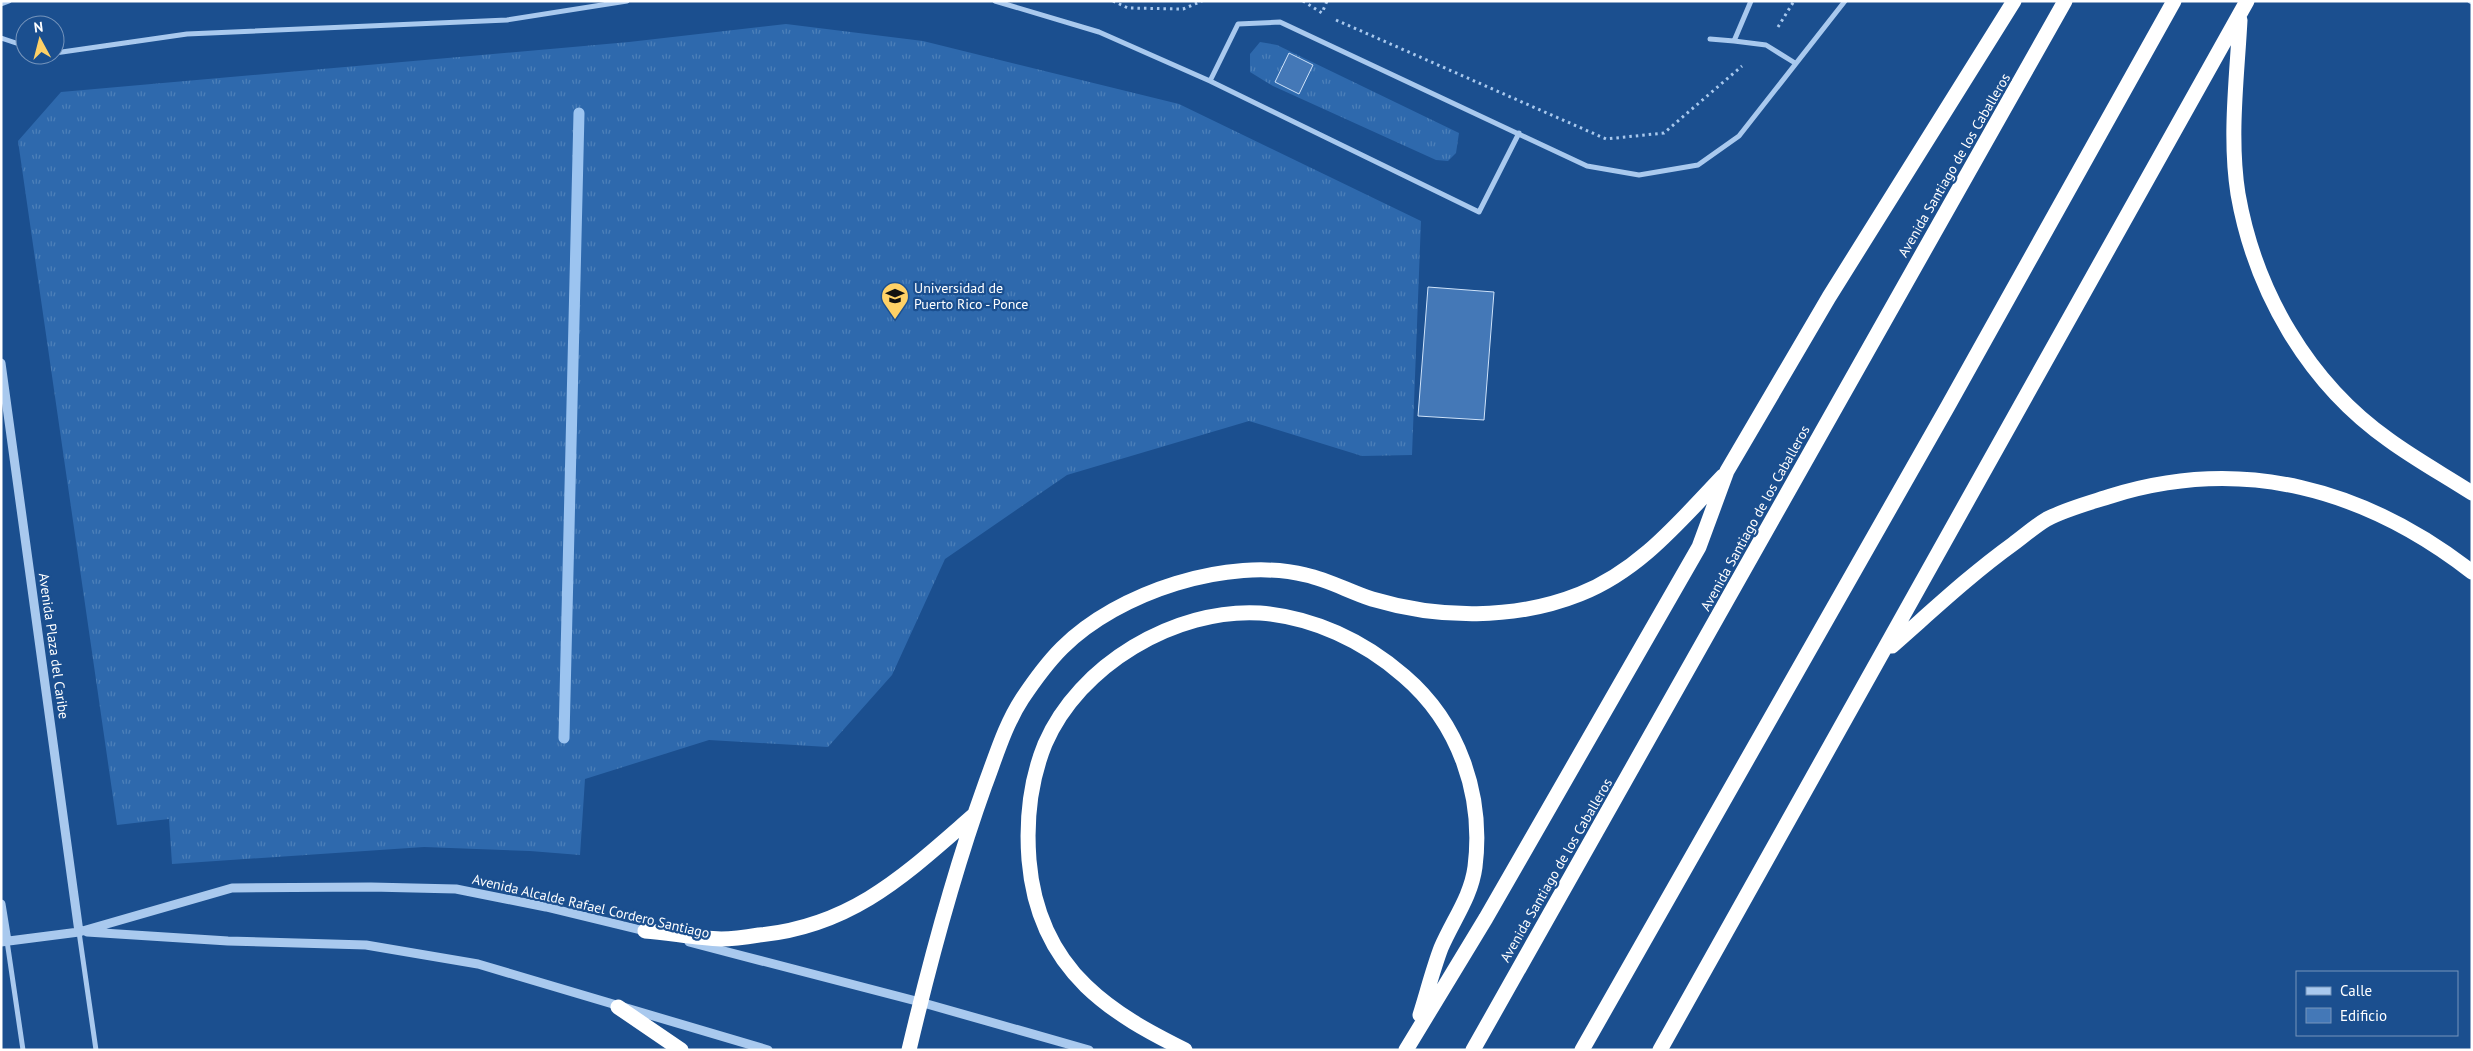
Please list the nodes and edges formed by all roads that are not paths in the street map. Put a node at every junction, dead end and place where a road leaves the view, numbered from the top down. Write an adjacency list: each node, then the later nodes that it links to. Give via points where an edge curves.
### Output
1 (8, 1): 10 (street)
2 (627, 1): 16 (street, via 507,20 187,34)
3 (994, 1): 18 (street, via 1100,32)
4 (1751, 1): 14 (street)
5 (1845, 1): 17 (street)
6 (2014, 1): 21 (highway, via 1829,297)
7 (2065, 1): 40 (highway, Avenida Santiago de los Caballeros)
8 (2174, 1): 41 (highway)
9 (2247, 1): 11 (highway)
10 (1, 4)
11 (2240, 15): 22 (highway, via 2235,144 2238,194 2250,243 2272,299 2290,336 2310,365 2351,409 2388,439); 24 (highway)
12 (1, 38): 15 (street)
13 (1710, 39): 14 (street)
14 (1734, 41): 17 (street, via 1766,45)
15 (15, 43)
16 (65, 52)
17 (1795, 63): 19 (street, via 1738,136 1698,166 1638,175 1587,166)
18 (1210, 81): 19 (street, via 1238,24 1280,22); 19 (street, via 1479,212)
19 (1519, 133)
20 (1, 363): 28 (street, Avenida Plaza del Caribe)
21 (1727, 471): 25 (highway, via 1641,559 1610,581 1549,605 1485,613 1448,613 1371,599 1306,575 1272,570 1227,571 1182,581 1149,594 1082,631 1062,648 1039,676 1005,732); 32 (highway, via 1699,547 1486,918)
22 (2472, 493)
23 (2472, 572): 24 (highway, via 2408,528 2379,513 2316,490 2276,482 2240,480 2164,484 2129,490 2046,520 1984,565)
24 (1883, 654): 42 (highway)
25 (974, 815): 27 (highway, via 879,894 851,910 808,926 779,933 722,939); 30 (highway)
26 (1, 904): 29 (street)
27 (645, 931): 28 (street, Avenida Alcalde Rafael Cordero Santiago, via 456,890 371,887 232,888); 30 (street, Avenida Alcalde Rafael Cordero Santiago)
28 (79, 932): 29 (street, Avenida Alcalde Rafael Cordero Santiago); 31 (street, Avenida Alcalde Rafael Cordero Santiago, via 366,945 478,964); 34 (street)
29 (4, 942): 33 (street)
30 (920, 1002): 37 (highway); 38 (street, Avenida Alcalde Rafael Cordero Santiago)
31 (618, 1007): 35 (highway); 36 (street, Avenida Alcalde Rafael Cordero Santiago)
32 (1409, 1045): 39 (highway, via 1442,948 1470,893 1477,839 1470,781 1453,735 1436,709 1419,688 1374,652 1346,636 1286,617 1259,613 1199,619 1176,626 1126,652 1103,669 1060,716 1045,744 1028,810 1030,870 1045,931 1086,987 1131,1023)
33 (23, 1050)
34 (96, 1050)
35 (681, 1050)
36 (768, 1050)
37 (909, 1050)
38 (1089, 1050)
39 (1185, 1050)
40 (1473, 1050)
41 (1582, 1050)
42 (1660, 1050)

